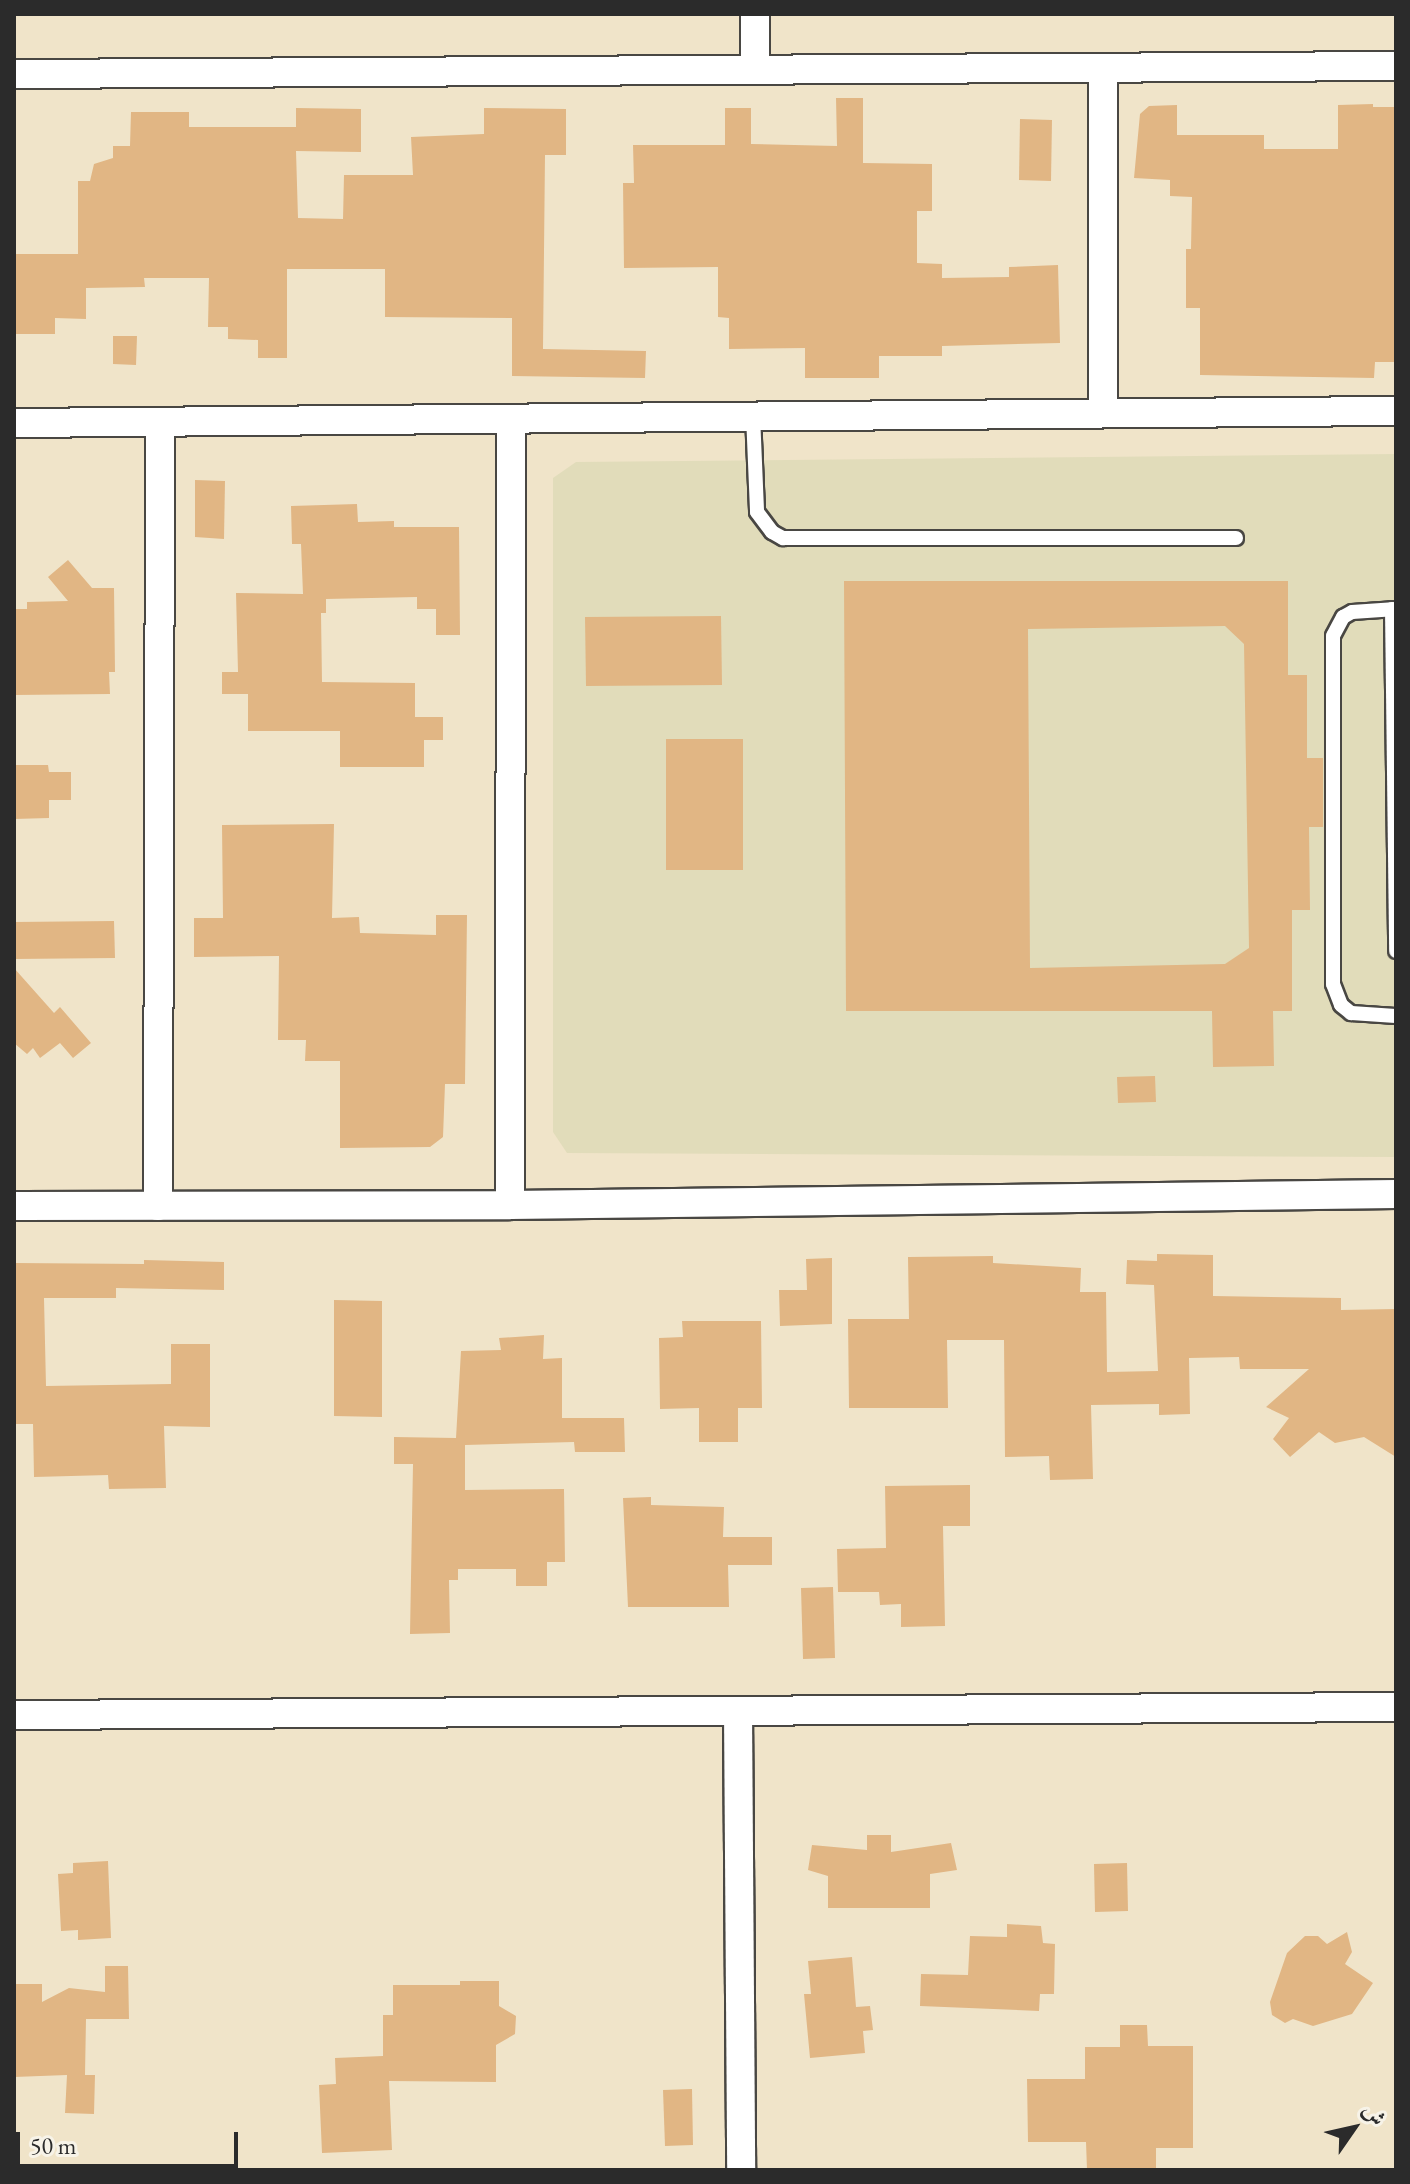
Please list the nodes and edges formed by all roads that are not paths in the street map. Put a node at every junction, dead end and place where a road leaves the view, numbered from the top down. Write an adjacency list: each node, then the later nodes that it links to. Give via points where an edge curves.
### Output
1 (755, 14): 4 (street)
2 (1396, 66): 3 (street)
3 (1103, 68): 4 (street); 7 (street)
4 (755, 70): 5 (street)
5 (14, 74)
6 (1396, 411): 7 (street)
7 (1103, 412): 8 (street)
8 (753, 415): 9 (street); 12 (lane, via 757,512 783,538)
9 (511, 420): 10 (street); 17 (street)
10 (160, 422): 11 (street); 19 (street)
11 (14, 423)
12 (1236, 538)
13 (1394, 609): 14 (lane); 15 (lane, via 1352,612 1333,636 1333,984 1341,1005 1351,1013)
14 (1396, 951)
15 (1396, 1016)
16 (1396, 1194): 17 (street)
17 (510, 1205): 19 (street)
18 (14, 1206): 19 (street)
19 (158, 1206)
20 (1396, 1707): 21 (street)
21 (738, 1711): 22 (street); 23 (street)
22 (14, 1715)
23 (741, 2170)

